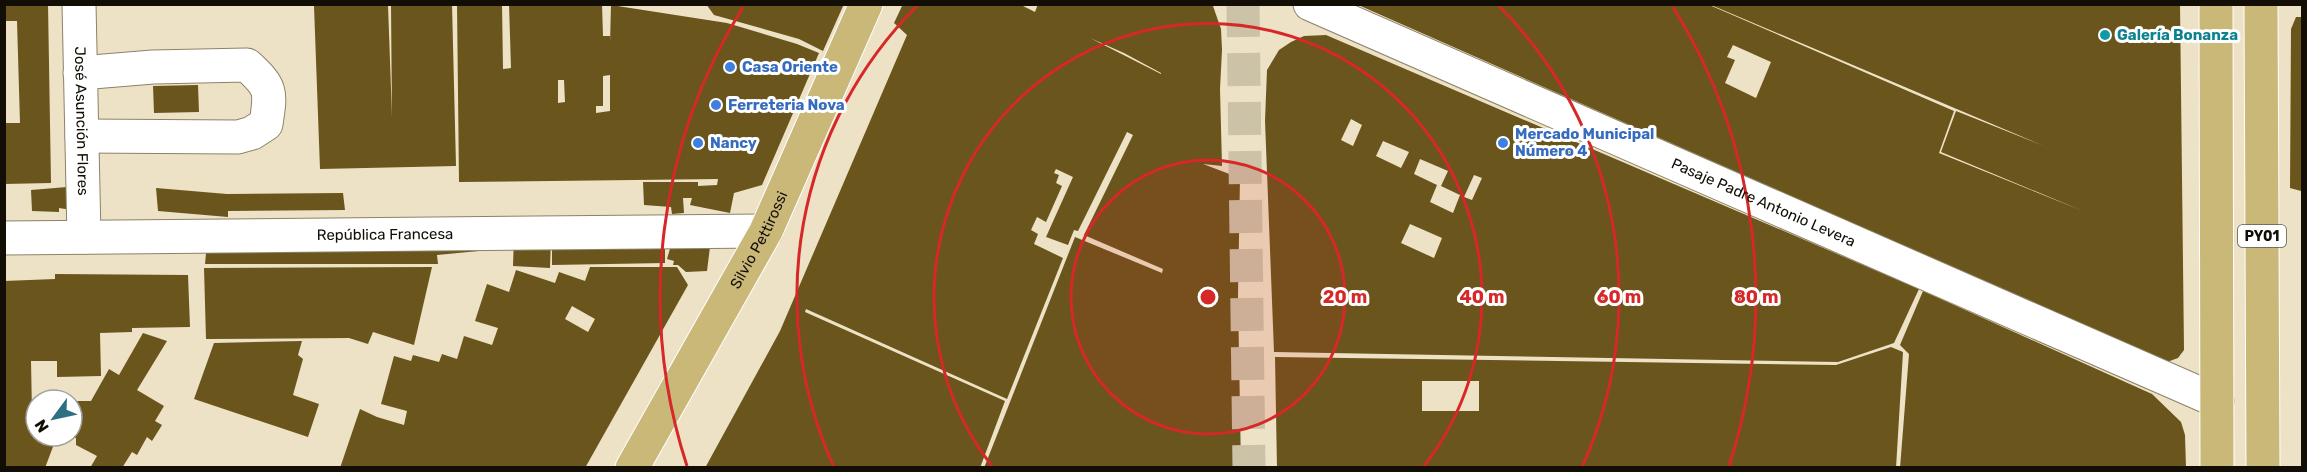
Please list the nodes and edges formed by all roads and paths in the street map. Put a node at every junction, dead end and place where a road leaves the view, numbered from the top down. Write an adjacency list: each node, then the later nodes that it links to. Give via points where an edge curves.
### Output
1 (79, 4): 6 (street, José Asunción Flores)
2 (866, 4): 8 (main road, Silvio Pettirossi)
3 (1310, 4): 11 (street, Pasaje Padre Antonio Levera)
4 (2216, 4): 11 (main road, PY01)
5 (2261, 4): 14 (main road, PY01)
6 (80, 73): 7 (street, José Asunción Flores); 7 (street, via 247,65 265,82 270,100 266,124 238,137)
7 (82, 136): 9 (street, José Asunción Flores)
8 (766, 231): 9 (street, República Francesa); 12 (main road, Silvio Pettirossi)
9 (84, 237): 10 (street, República Francesa)
10 (4, 238)
11 (2217, 401): 13 (main road, PY01)
12 (633, 468)
13 (2217, 468)
14 (2263, 468)

